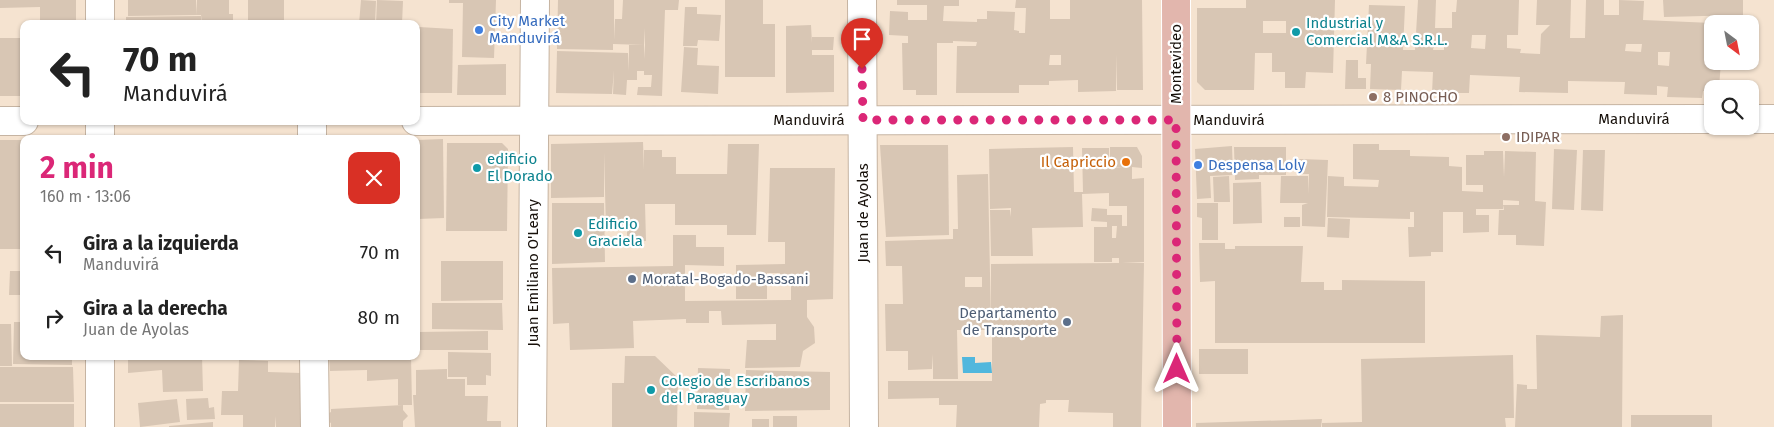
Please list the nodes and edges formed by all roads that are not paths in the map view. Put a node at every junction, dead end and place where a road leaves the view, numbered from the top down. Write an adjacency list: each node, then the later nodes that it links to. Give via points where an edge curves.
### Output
1 (100, 0): 5 (street)
2 (535, 0): 9 (street, Juan Emiliano O'Leary)
3 (862, 0): 10 (street, Juan de Ayolas)
4 (1176, 0): 11 (main road, Montevideo)
5 (100, 20)
6 (1704, 119): 11 (street, Manduvirá)
7 (1759, 119): 8 (street)
8 (1774, 119)
9 (534, 120): 10 (street, Manduvirá); 14 (street, Manduvirá); 19 (street, Juan Emiliano O'Leary)
10 (863, 120): 11 (street, Manduvirá); 20 (street, Juan de Ayolas)
11 (1176, 120): 21 (main road, Montevideo)
12 (0, 121): 13 (street)
13 (20, 121)
14 (420, 121)
15 (100, 360): 17 (street)
16 (314, 360): 18 (street)
17 (100, 427)
18 (315, 427)
19 (532, 427)
20 (864, 427)
21 (1177, 427)

